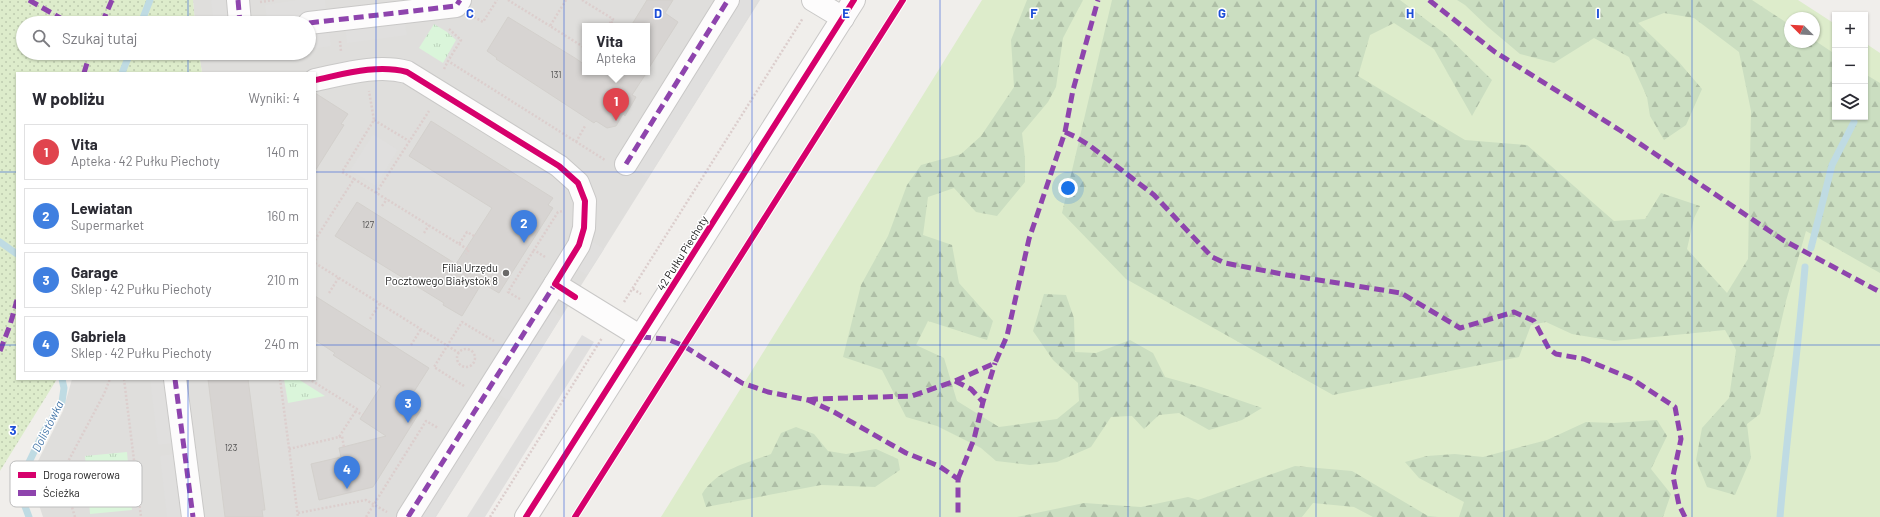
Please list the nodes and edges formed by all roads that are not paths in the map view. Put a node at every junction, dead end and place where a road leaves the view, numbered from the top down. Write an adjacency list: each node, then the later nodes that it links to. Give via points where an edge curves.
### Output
1 (238, 0): 6 (street)
2 (460, 0): 7 (street, via 456,6)
3 (728, 0): 9 (street)
4 (810, 6): 5 (street)
5 (848, 9): 11 (street, 42 Pułku Piechoty)
6 (239, 16)
7 (316, 22)
8 (316, 80): 10 (street, via 393,68 407,72 559,166 578,183 585,201 584,228 579,245)
9 (616, 163)
10 (555, 284): 11 (street); 14 (street)
11 (641, 337): 15 (street, 42 Pułku Piechoty)
12 (175, 380): 13 (street)
13 (193, 517)
14 (408, 517)
15 (526, 517)

